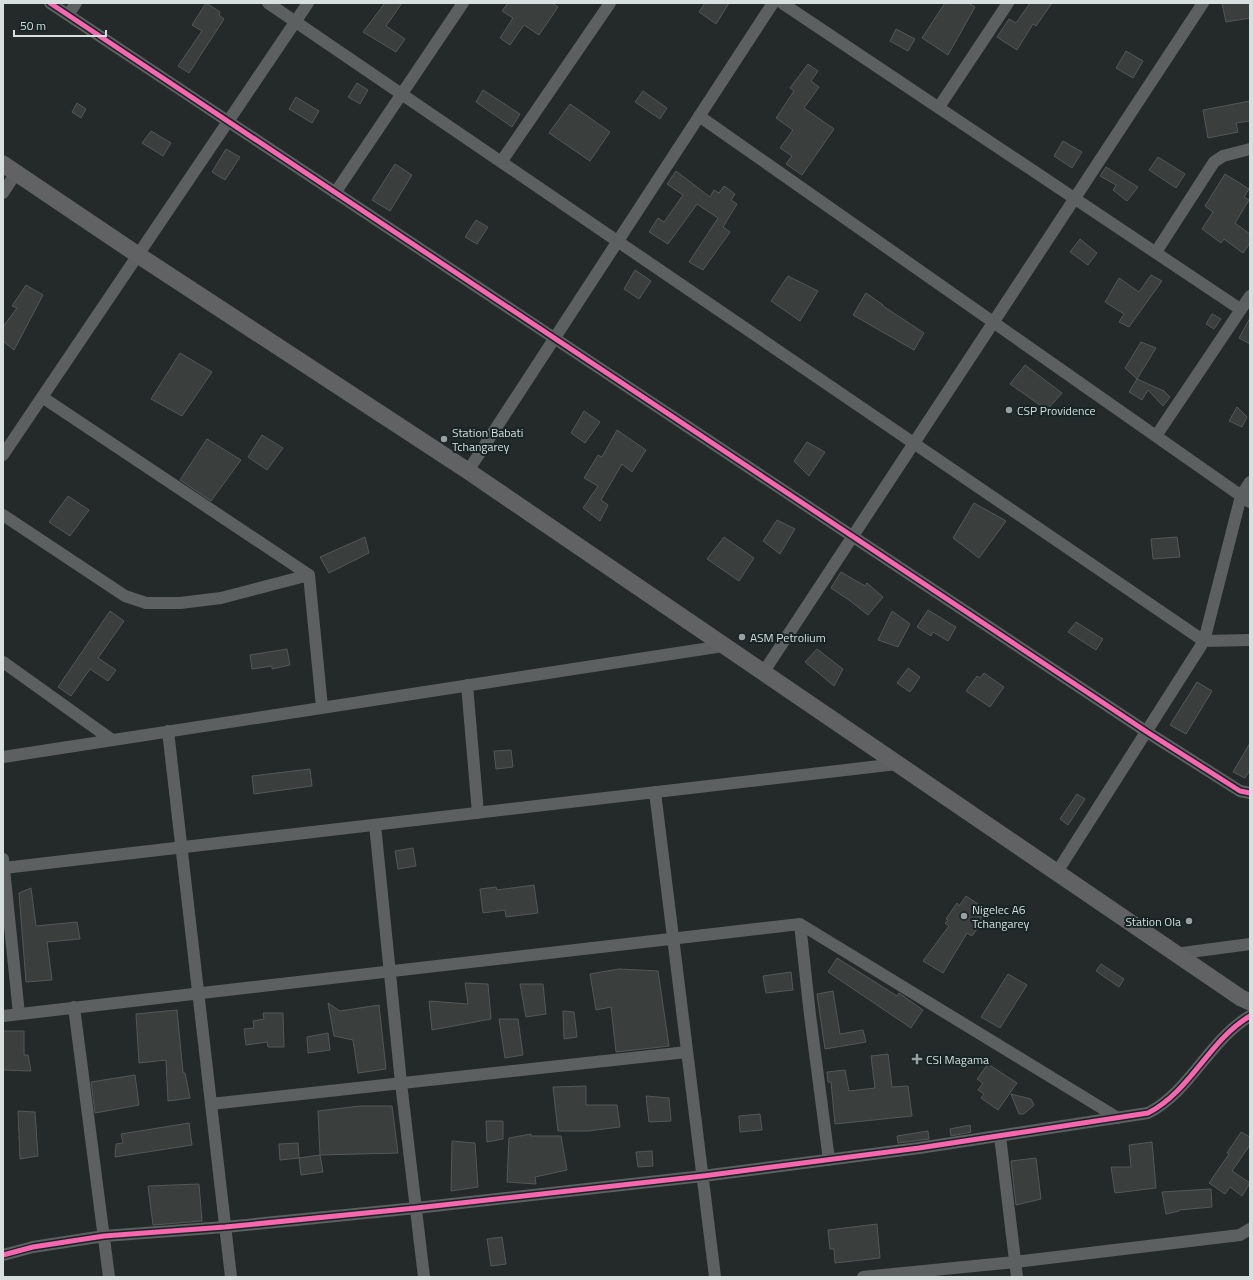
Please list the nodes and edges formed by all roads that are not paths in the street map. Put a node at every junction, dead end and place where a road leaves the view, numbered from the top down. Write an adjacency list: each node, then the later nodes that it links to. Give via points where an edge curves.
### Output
1 (50, 3): 11 (street)
2 (76, 3): 11 (street)
3 (268, 3): 12 (street)
4 (308, 3): 12 (street)
5 (463, 3): 13 (street)
6 (610, 3): 18 (street)
7 (773, 3): 15 (street)
8 (782, 3): 14 (street)
9 (1008, 3): 14 (street)
10 (1203, 3): 22 (street)
11 (68, 15): 16 (street)
12 (295, 22): 13 (street); 16 (street)
13 (402, 94): 18 (street); 21 (street)
14 (938, 107): 22 (street)
15 (699, 116): 23 (street); 28 (street)
16 (228, 122): 21 (street); 25 (street)
17 (1250, 149): 24 (street, via 1223,156 1214,162)
18 (501, 162): 23 (street)
19 (10, 168): 20 (street); 25 (main road)
20 (3, 192)
21 (335, 193): 29 (street)
22 (1075, 198): 24 (street); 28 (street)
23 (618, 241): 29 (street); 32 (street)
24 (1156, 252): 27 (street)
25 (138, 255): 30 (street); 34 (main road)
26 (1250, 296): 27 (street)
27 (1240, 309): 31 (street)
28 (993, 322): 31 (street); 32 (street)
29 (554, 339): 34 (street); 38 (street)
30 (42, 397): 33 (street); 39 (street)
31 (1156, 436): 36 (street)
32 (914, 443): 38 (street); 41 (street)
33 (3, 455)
34 (468, 471): 42 (main road)
35 (1250, 482): 36 (street)
36 (1245, 499): 41 (street)
37 (3, 515): 39 (street, via 125,596 146,603 180,603 221,598)
38 (852, 537): 44 (street); 48 (street)
39 (309, 575): 46 (street)
40 (1250, 640): 41 (street)
41 (1204, 641): 48 (street)
42 (723, 646): 44 (main road); 45 (street)
43 (3, 662): 49 (street)
44 (763, 673): 51 (main road)
45 (467, 685): 46 (street); 54 (street)
46 (322, 707): 47 (street)
47 (168, 731): 49 (street); 56 (street)
48 (1147, 732): 53 (street, via 1240,791); 58 (street)
49 (112, 740): 50 (street)
50 (3, 757)
51 (898, 764): 52 (street); 58 (main road)
52 (655, 792): 54 (street); 61 (street)
53 (1250, 793)
54 (478, 813): 55 (street)
55 (375, 825): 56 (street); 64 (street)
56 (181, 847): 57 (street); 65 (street)
57 (4, 863): 59 (street)
58 (1057, 872): 63 (main road)
59 (5, 890): 68 (street)
60 (800, 924): 61 (street); 74 (street); 76 (street)
61 (673, 939): 64 (street); 71 (street)
62 (1250, 944): 63 (street)
63 (1175, 954): 66 (main road)
64 (390, 972): 65 (street); 72 (street)
65 (198, 994): 67 (street); 73 (street)
66 (1247, 1003)
67 (74, 1007): 68 (street); 81 (street)
68 (20, 1014): 69 (street)
69 (3, 1016)
70 (1250, 1016): 74 (street, via 1234,1026 1166,1102 1148,1113)
71 (688, 1052): 72 (street); 77 (street)
72 (401, 1083): 73 (street); 78 (street)
73 (211, 1104): 79 (street)
74 (1118, 1118): 75 (street)
75 (1000, 1136): 76 (street); 83 (street)
76 (829, 1160): 77 (street)
77 (703, 1176): 78 (street); 87 (street)
78 (416, 1208): 79 (street); 86 (street)
79 (225, 1227): 81 (street); 85 (street)
80 (1250, 1230): 83 (street, via 1240,1235)
81 (104, 1236): 82 (street, via 33,1247); 84 (street)
82 (3, 1255)
83 (1015, 1262): 88 (street); 89 (street)
84 (109, 1277)
85 (231, 1277)
86 (424, 1277)
87 (716, 1277)
88 (863, 1277)
89 (1016, 1277)

